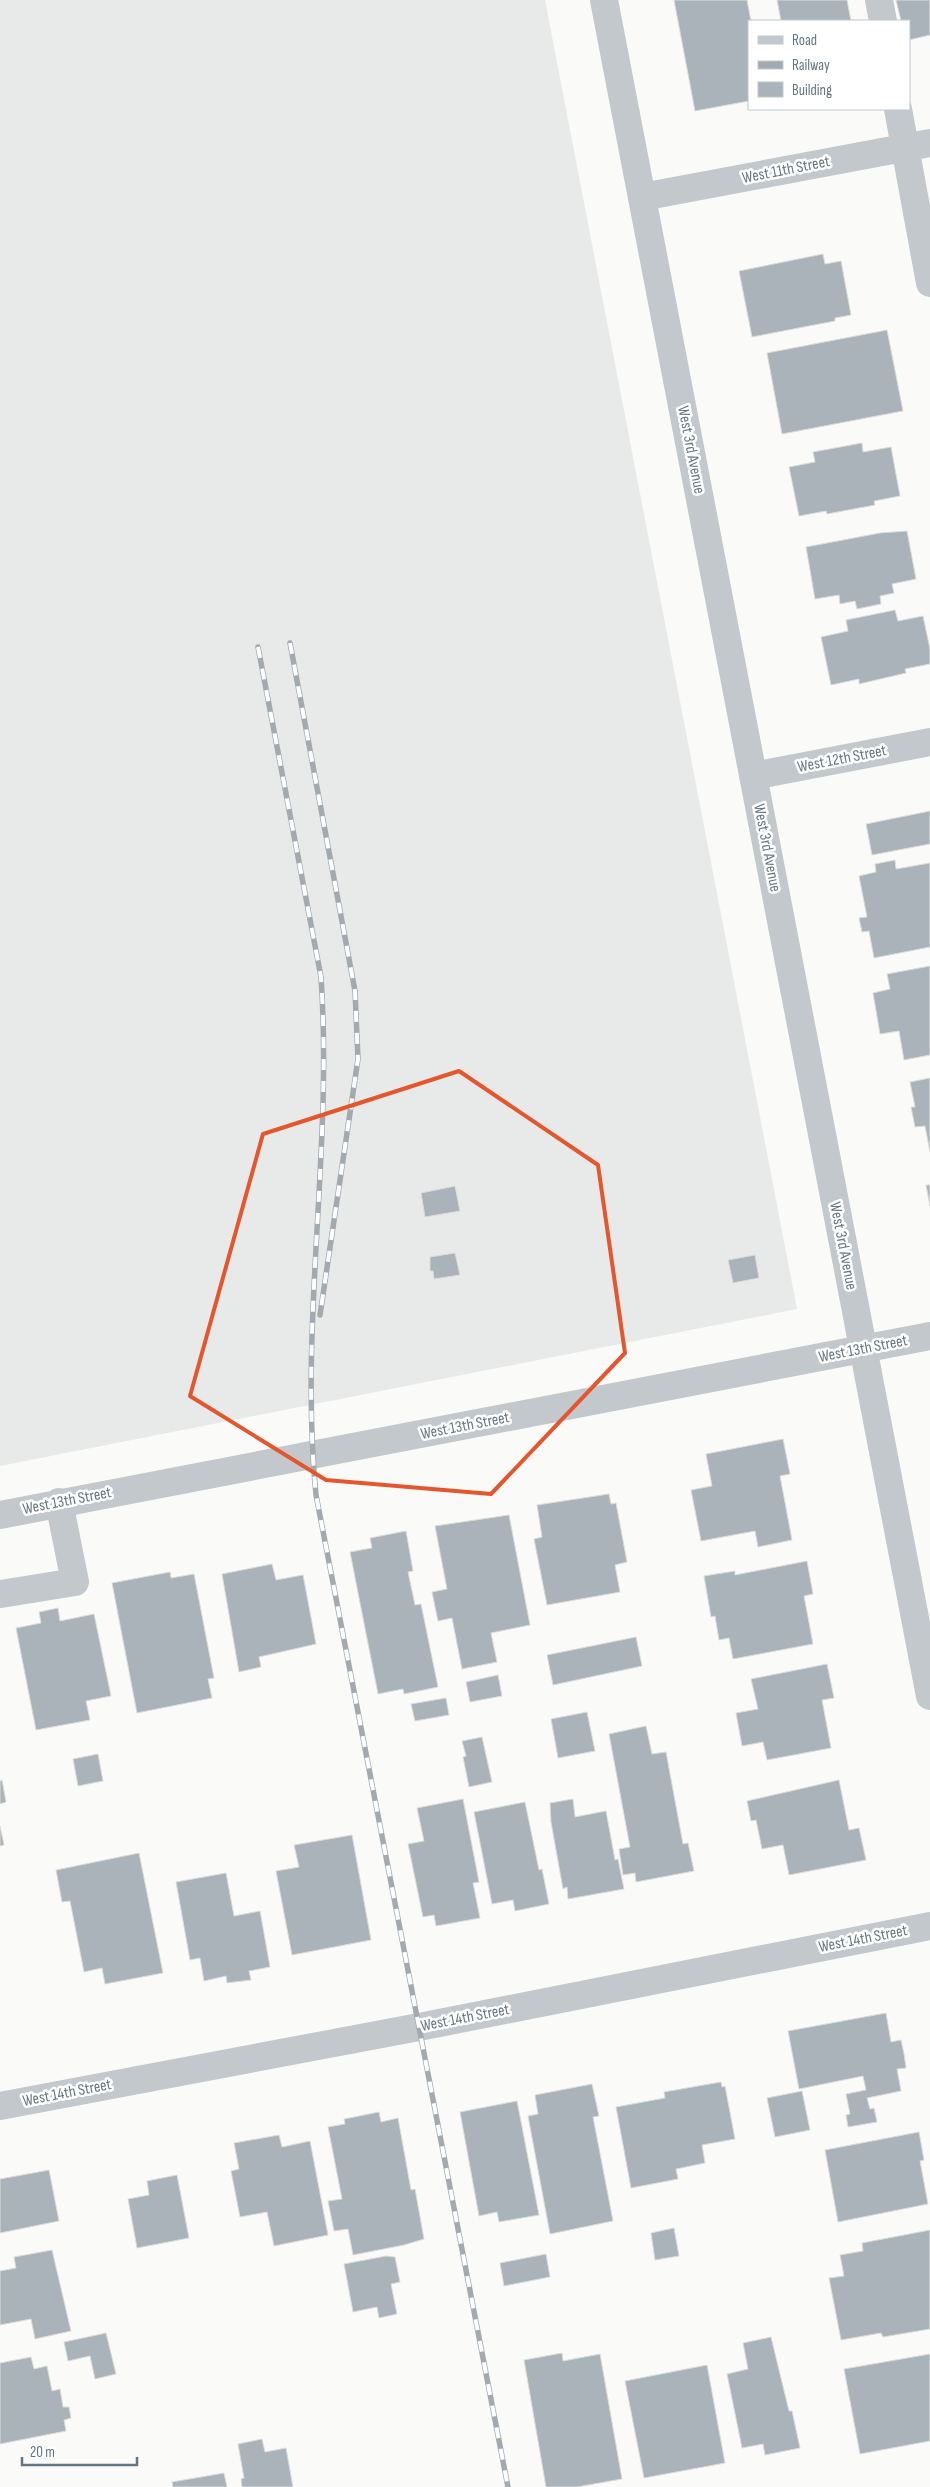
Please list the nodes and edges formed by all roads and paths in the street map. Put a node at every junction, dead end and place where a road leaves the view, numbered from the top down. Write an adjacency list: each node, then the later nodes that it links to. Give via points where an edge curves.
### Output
1 (604, 0): 6 (street, West 3rd Avenue)
2 (879, 0): 3 (street)
3 (883, 20)
4 (899, 110): 5 (street)
5 (917, 146): 6 (street, West 11th Street); 7 (street)
6 (642, 197): 9 (street, West 3rd Avenue)
7 (930, 283)
8 (930, 742): 9 (street, West 12th Street)
9 (753, 776): 11 (street, West 3rd Avenue)
10 (930, 1336): 11 (street, West 13th Street)
11 (863, 1349): 12 (street, West 13th Street); 15 (street, West 3rd Avenue)
12 (59, 1502): 13 (street, West 13th Street); 14 (street, via 75,1582)
13 (0, 1514)
14 (1, 1594)
15 (930, 1696)
16 (930, 1926): 17 (street, West 14th Street)
17 (0, 2106)

